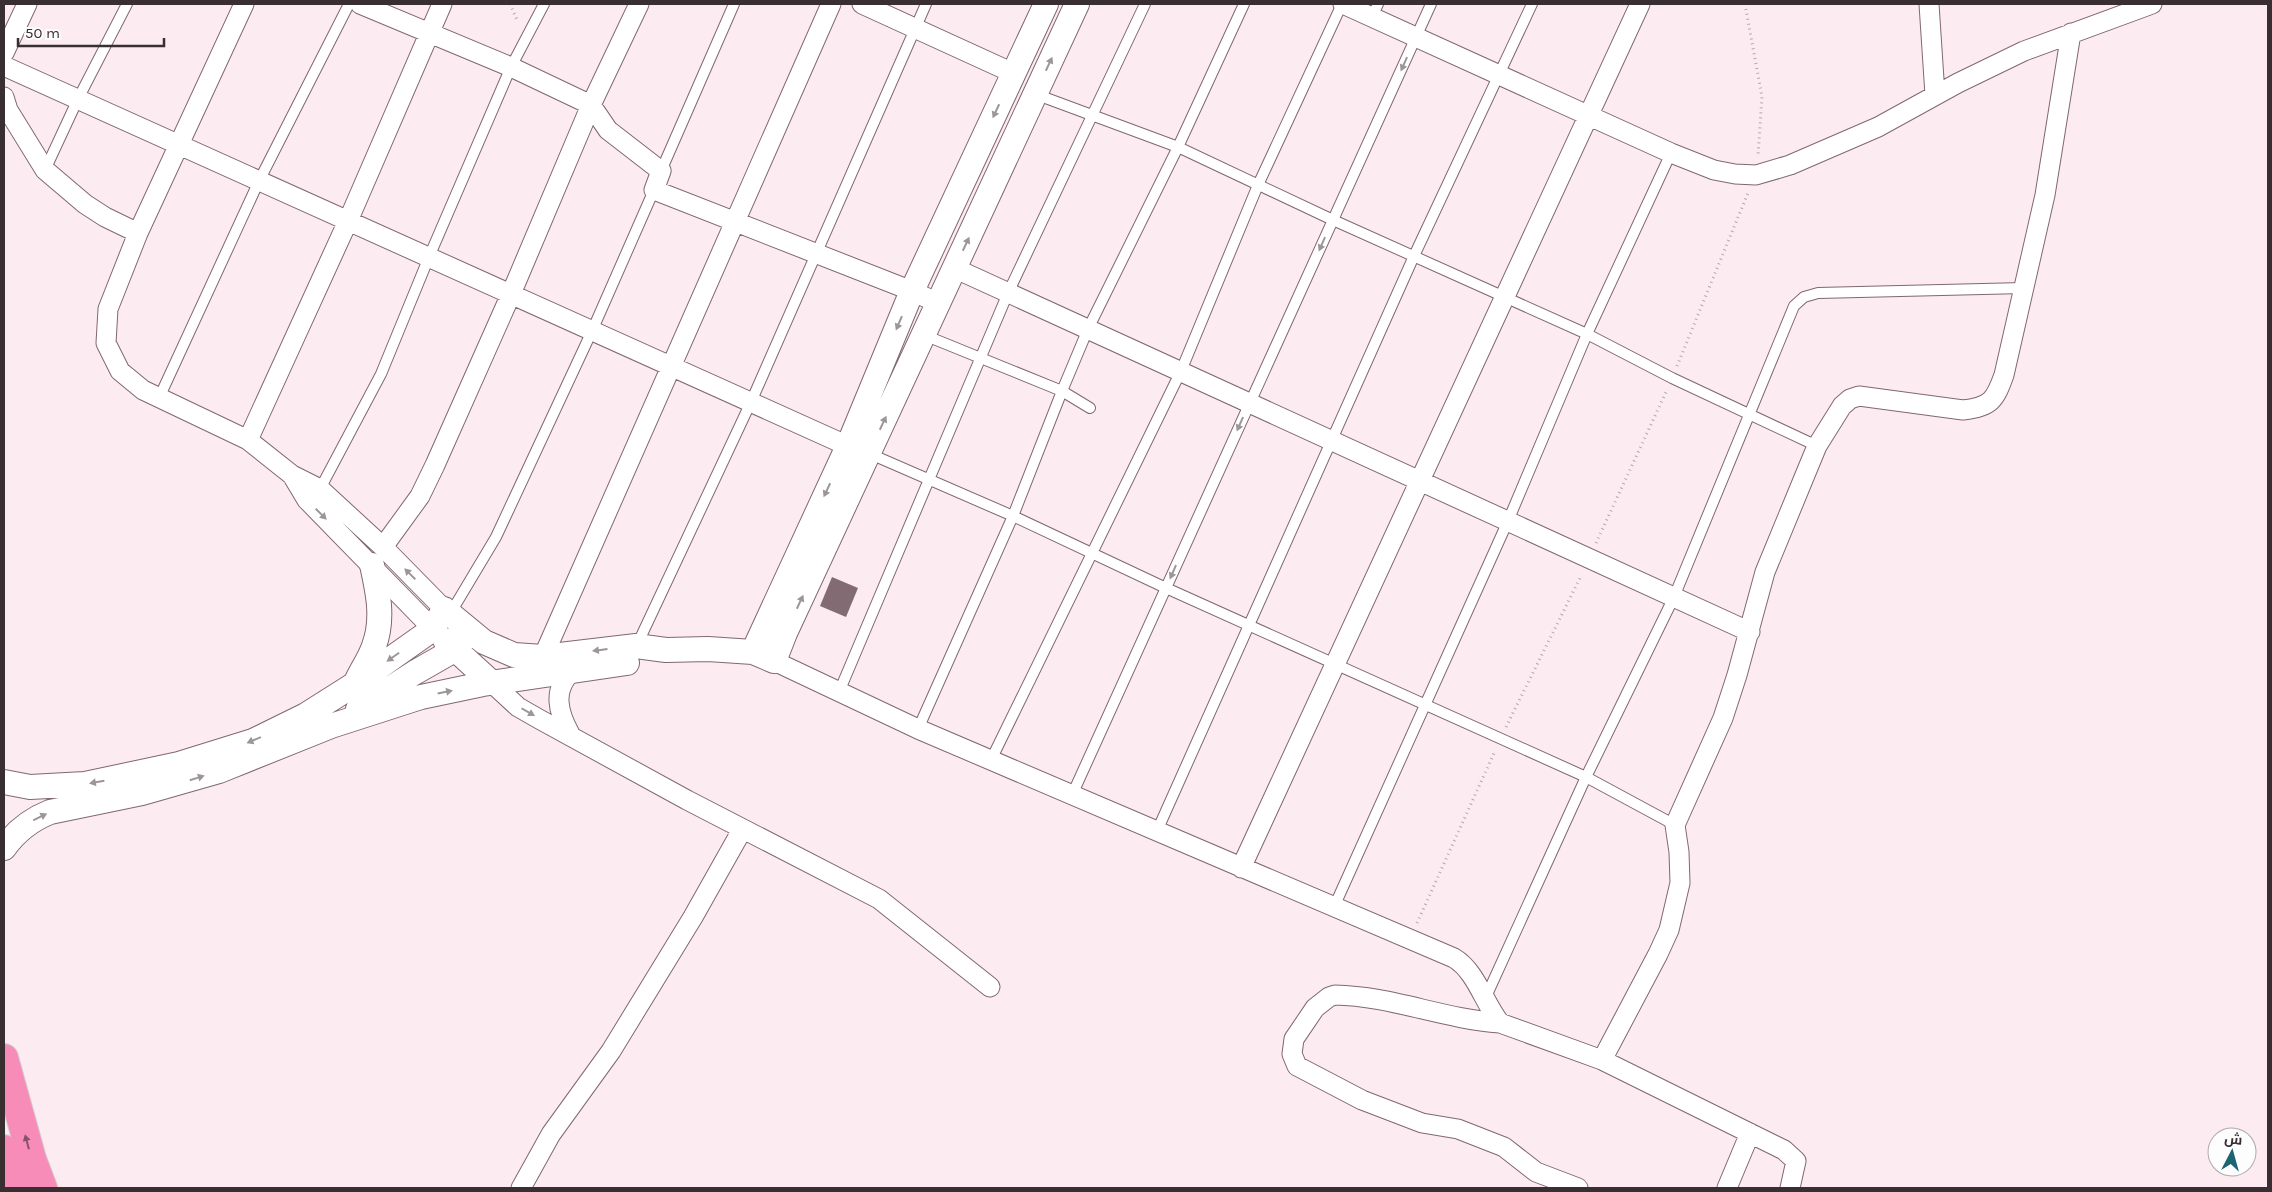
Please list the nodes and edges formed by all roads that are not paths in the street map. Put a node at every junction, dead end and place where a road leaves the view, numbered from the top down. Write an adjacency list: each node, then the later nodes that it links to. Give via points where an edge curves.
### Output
1 (27, 4): 28 (street)
2 (127, 4): 36 (lane)
3 (244, 4): 40 (street)
4 (349, 4): 45 (lane)
5 (360, 4): 25 (street)
6 (442, 4): 25 (street)
7 (544, 4): 30 (lane)
8 (639, 4): 37 (street)
9 (734, 4): 44 (lane)
10 (831, 4): 50 (street)
11 (862, 4): 24 (street)
12 (926, 4): 24 (lane)
13 (1046, 4): 31 (street)
14 (1076, 4): 33 (street, one-way to 14)
15 (1145, 4): 38 (lane)
16 (1244, 4): 41 (lane)
17 (1342, 4): 23 (street); 46 (lane)
18 (1431, 4): 27 (lane)
19 (1532, 4): 32 (lane)
20 (1640, 4): 39 (street)
21 (1929, 4): 34 (street)
22 (2152, 4): 26 (street)
23 (1375, 11): 27 (street)
24 (916, 28): 31 (street); 52 (lane)
25 (428, 32): 30 (street); 49 (street)
26 (2071, 33): 34 (street, via 2024,50); 56 (street, via 2045,195)
27 (1416, 38): 32 (street); 48 (lane, one-way to 48)
28 (4, 53)
29 (4, 66): 36 (street)
30 (511, 67): 37 (street); 54 (lane)
31 (1013, 73): 57 (street, one-way to 57)
32 (1499, 75): 39 (street); 53 (lane)
33 (1035, 94): 38 (lane); 55 (street, one-way to 33)
34 (1935, 95): 42 (street, via 1878,127 1790,165 1756,175 1725,173)
35 (4, 97): 43 (street, via 8,110)
36 (78, 99): 40 (street); 43 (lane)
37 (592, 105): 44 (street, via 608,130); 59 (street)
38 (1092, 114): 41 (lane); 58 (lane)
39 (1588, 116): 42 (street); 60 (street)
40 (178, 144): 45 (street); 51 (street)
41 (1178, 147): 46 (lane); 62 (lane)
42 (1671, 153): 64 (lane)
43 (45, 170): 51 (street, via 85,204)
44 (661, 171): 47 (street)
45 (259, 181): 49 (street); 70 (lane)
46 (1258, 185): 48 (lane); 68 (lane)
47 (654, 190): 50 (street); 63 (lane)
48 (1333, 220): 53 (lane); 72 (lane, one-way to 72)
49 (348, 221): 54 (street); 75 (street)
50 (734, 222): 52 (street); 67 (street)
51 (138, 233): 70 (street, via 108,309 106,343 120,371 142,390)
52 (817, 254): 57 (street); 71 (lane)
53 (1414, 256): 60 (lane); 76 (lane)
54 (429, 257): 59 (street); 82 (lane, via 381,374)
55 (954, 268): 58 (street); 61 (street)
56 (2024, 288): 74 (lane, via 1827,293 1804,297 1794,306); 77 (street, via 2004,375 1992,402 1963,410 1859,396 1842,406)
57 (912, 291): 61 (street); 78 (street, one-way to 78)
58 (1008, 293): 62 (street); 66 (lane)
59 (511, 294): 63 (street); 86 (street, via 424,488)
60 (1504, 297): 64 (lane); 81 (street)
61 (938, 303): 65 (street)
62 (1088, 329): 68 (street); 69 (lane)
63 (592, 331): 67 (street); 89 (lane, via 496,537)
64 (1588, 334): 74 (lane); 84 (lane)
65 (924, 335): 66 (lane); 78 (street, one-way to 65)
66 (981, 357): 69 (lane); 80 (lane)
67 (671, 366): 71 (street); 96 (street)
68 (1180, 372): 72 (street); 85 (lane)
69 (1062, 391): 73 (lane); 83 (lane)
70 (159, 398): 75 (street)
71 (751, 402): 78 (street); 93 (lane)
72 (1250, 404): 76 (street); 87 (lane, one-way to 87)
73 (1090, 408)
74 (1749, 413): 77 (lane); 88 (lane)
75 (248, 440): 79 (street)
76 (1331, 441): 81 (street); 90 (lane)
77 (1817, 446): 91 (street, via 1765,572)
78 (858, 450): 80 (lane); 95 (street, one-way to 95); 97 (street, one-way to 78)
79 (292, 475): 82 (street); 86 (street, one-way to 86, via 307,500)
80 (929, 479): 83 (lane); 102 (lane)
81 (1420, 481): 84 (street); 98 (street)
82 (320, 489): 86 (street)
83 (1013, 516): 85 (lane); 105 (lane)
84 (1508, 521): 88 (street); 103 (lane)
85 (1092, 554): 87 (lane); 107 (lane)
86 (377, 556): 89 (street); 101 (street, via 378,629 374,647)
87 (1166, 588): 90 (lane); 110 (lane)
88 (1674, 597): 91 (street); 108 (lane)
89 (442, 617): 92 (street); 101 (street, one-way to 101)
90 (1249, 625): 98 (lane); 113 (lane)
91 (1750, 632): 111 (street, via 1723,718)
92 (463, 640): 96 (street, via 520,656); 100 (street); 104 (street)
93 (636, 646): 94 (street); 96 (street, one-way to 96)
94 (666, 650): 95 (street); 99 (street, via 635,662)
95 (753, 652): 97 (street)
96 (542, 657)
97 (774, 661): 102 (street)
98 (1335, 665): 103 (lane); 115 (street)
99 (572, 671): 100 (street); 106 (street, via 561,683 559,694)
100 (492, 683): 104 (street, one-way to 100, via 422,697); 106 (street, one-way to 106, via 518,707)
101 (355, 684): 109 (street, one-way to 109, via 306,715 253,741 180,764 76,785 30,787)
102 (839, 692): 105 (street)
103 (1425, 705): 108 (lane); 116 (lane)
104 (331, 726): 114 (street, one-way to 104, via 18,831 50,812 194,779)
105 (918, 728): 107 (street)
106 (570, 734): 112 (street)
107 (991, 760): 110 (street)
108 (1586, 777): 111 (lane); 118 (lane)
109 (4, 782)
110 (1072, 795): 113 (street)
111 (1675, 825): 121 (street, via 1680,852 1680,883 1668,930)
112 (742, 830): 117 (street, via 879,899); 126 (street, via 622,1034 551,1134)
113 (1157, 831): 115 (street)
114 (4, 848)
115 (1241, 868): 116 (street)
116 (1334, 907): 118 (street, via 1462,962)
117 (990, 987)
118 (1484, 1000): 119 (street)
119 (1500, 1023): 121 (street); 127 (street, via 1445,1016 1376,999 1335,995 1314,1008 1294,1039 1292,1054 1297,1066 1362,1100 1422,1123 1458,1129 1504,1147 1536,1172)
120 (4, 1058): 125 (highway, one-way to 120)
121 (1602, 1060): 122 (street)
122 (1750, 1133): 128 (street); 129 (street, via 1784,1150 1796,1162)
123 (6, 1156): 124 (highway)
124 (17, 1188)
125 (43, 1188)
126 (521, 1188)
127 (1578, 1188)
128 (1728, 1188)
129 (1790, 1188)

